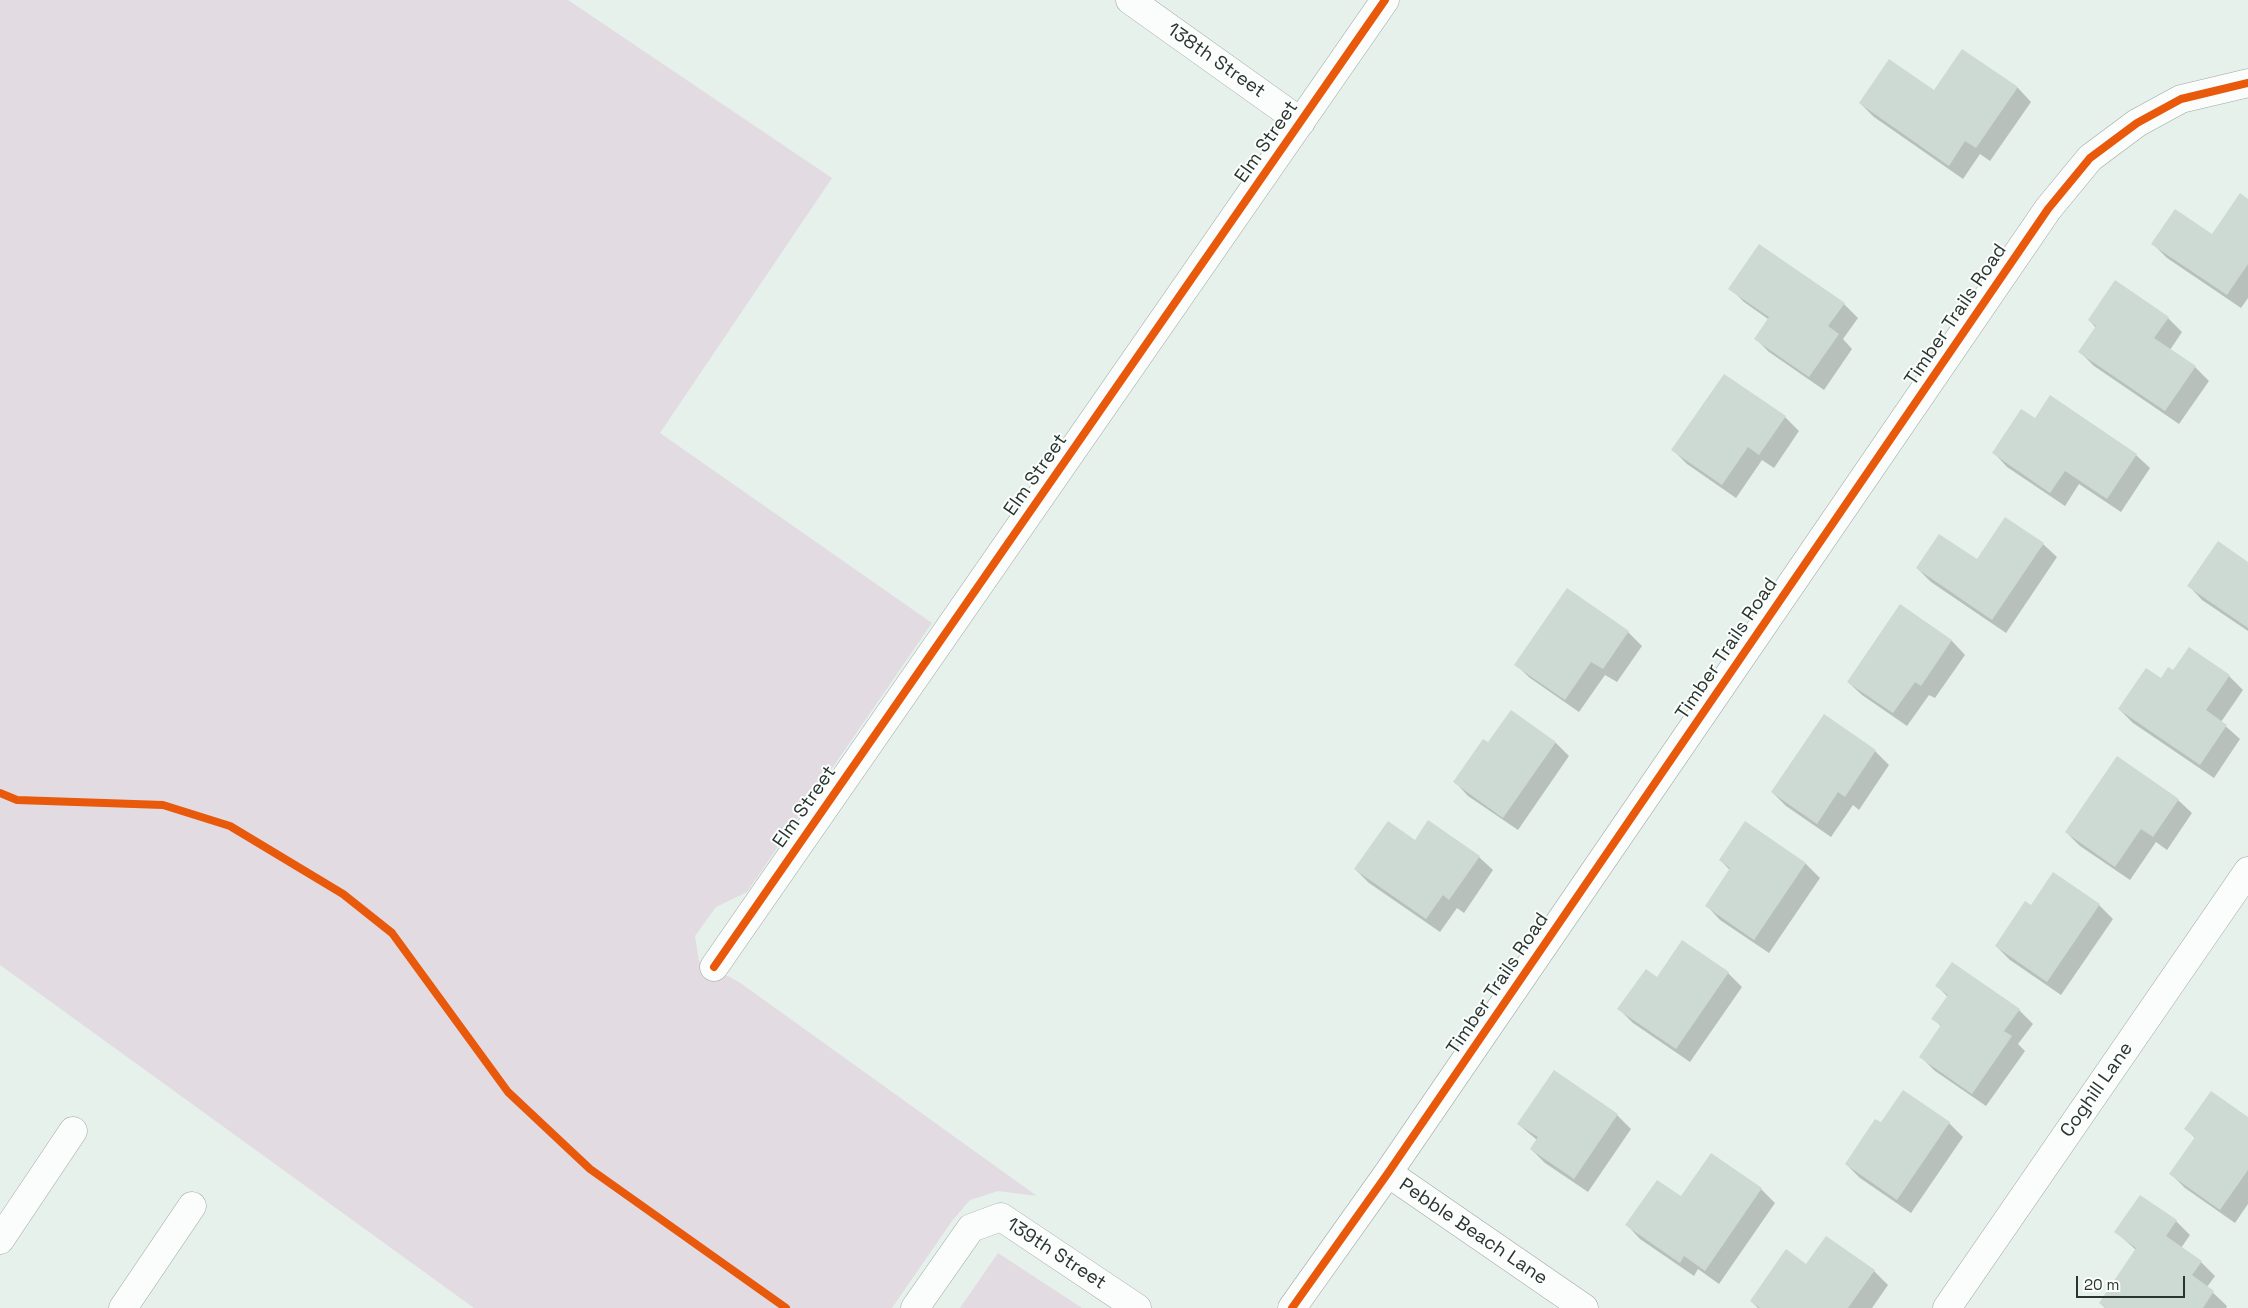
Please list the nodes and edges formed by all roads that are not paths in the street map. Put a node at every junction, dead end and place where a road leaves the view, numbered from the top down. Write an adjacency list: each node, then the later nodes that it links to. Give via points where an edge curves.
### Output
1 (1130, 0): 4 (street, 138th Street)
2 (1385, 0): 4 (street, Elm Street)
3 (2248, 83): 8 (street, Timber Trails Road, via 2181,99 2137,122 2090,158 2048,209)
4 (1301, 122): 6 (street, Elm Street)
5 (2248, 872): 16 (street, Coghill Lane)
6 (714, 967)
7 (73, 1132): 10 (street)
8 (1388, 1173): 14 (street, Timber Trails Road); 15 (street, Pebble Beach Lane)
9 (192, 1206): 11 (street)
10 (0, 1240)
11 (123, 1308)
12 (915, 1308): 13 (street, 139th Street, via 971,1228 1001,1217)
13 (1137, 1308)
14 (1292, 1308)
15 (1584, 1308)
16 (1947, 1308)

